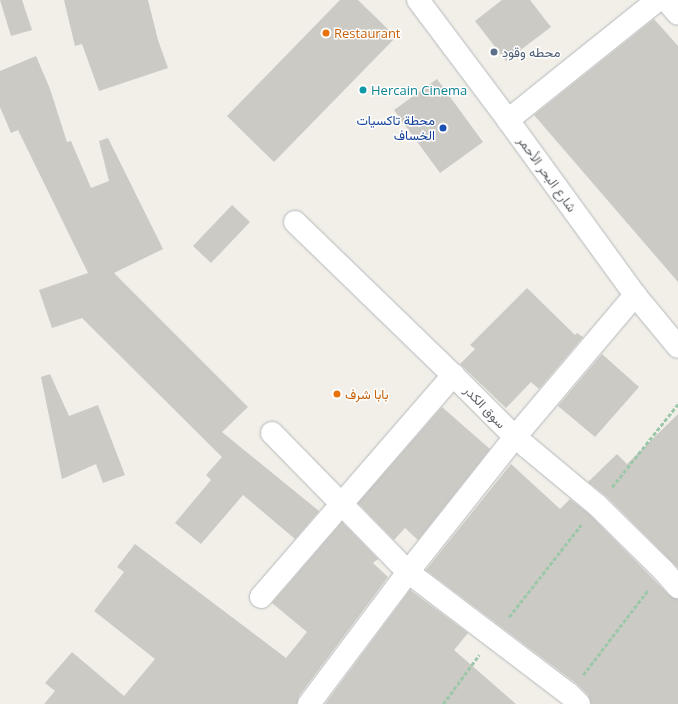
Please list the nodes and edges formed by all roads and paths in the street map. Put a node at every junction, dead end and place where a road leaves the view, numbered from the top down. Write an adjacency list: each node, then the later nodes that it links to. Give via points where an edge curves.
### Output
1 (418, 0): 5 (street, شارع البحر الأحمر)
2 (658, 0): 5 (street)
3 (666, 0): 4 (street)
4 (678, 14)
5 (508, 120): 7 (street, شارع البحر الأحمر)
6 (295, 222): 9 (street, سوق الكدر)
7 (635, 295): 8 (street, شارع البحر الأحمر); 12 (street)
8 (678, 346)
9 (453, 375): 12 (street, سوق الكدر); 13 (street)
10 (678, 404): 14 (path)
11 (272, 433): 13 (street)
12 (515, 437): 14 (street, سوق الكدر); 16 (street)
13 (341, 504): 16 (street); 18 (street)
14 (597, 505): 15 (street, سوق الكدر); 19 (path)
15 (663, 570): 17 (street, سوق الكدر); 20 (path)
16 (408, 572): 19 (street); 21 (street)
17 (678, 587)
18 (261, 597)
19 (493, 636): 20 (street); 22 (path)
20 (574, 699)
21 (309, 704)
22 (443, 704)

